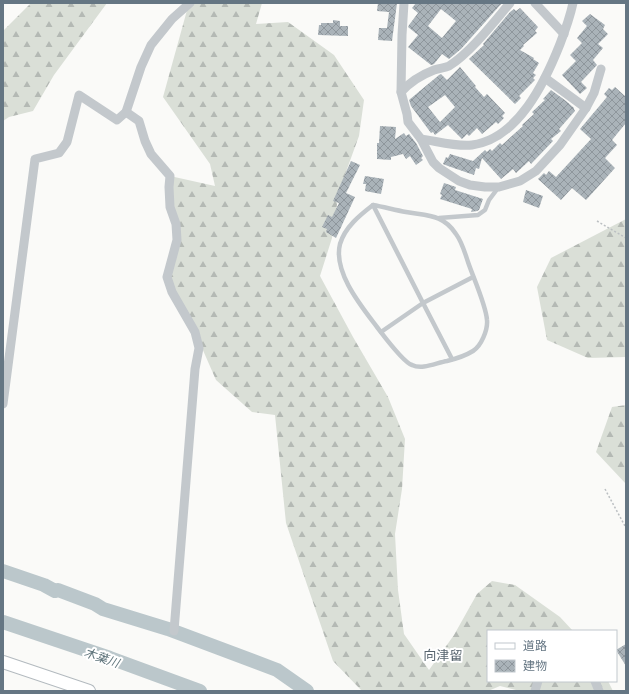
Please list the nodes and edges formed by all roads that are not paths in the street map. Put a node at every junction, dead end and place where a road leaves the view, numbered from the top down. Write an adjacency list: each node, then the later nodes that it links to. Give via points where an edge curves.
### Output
1 (190, 3): 11 (street, via 172,19 151,45 140,67)
2 (404, 3): 9 (street)
3 (510, 3): 9 (street, via 467,52 448,66 416,79)
4 (535, 3): 6 (street)
5 (573, 3): 6 (street)
6 (564, 34): 8 (street)
7 (601, 69): 10 (street, via 594,93)
8 (545, 78): 10 (street); 12 (street, via 517,120 488,141 471,145)
9 (401, 92): 12 (street, via 408,122)
10 (586, 108): 13 (street, via 560,145 536,171 520,181)
11 (126, 112): 20 (street, via 117,120 79,95 67,142 59,154 35,159); 21 (street, via 139,121 151,154 170,176 170,207 176,224 177,240 167,277 172,292 195,332 199,348 195,370)
12 (420, 139): 13 (street, via 433,162 460,181 470,185)
13 (499, 187): 15 (lane, via 485,210 478,215)
14 (373, 205): 15 (lane); 17 (lane); 18 (lane, via 360,214 348,229 340,244 340,262 360,304)
15 (439, 218): 16 (lane, via 457,235)
16 (473, 277): 17 (lane); 19 (lane, via 487,320 483,340 473,351)
17 (423, 303): 18 (lane); 19 (lane)
18 (381, 332): 19 (lane, via 410,365 419,368)
19 (452, 359)
20 (3, 404)
21 (174, 632)
22 (3, 662): 24 (main road)
23 (596, 682): 25 (street)
24 (89, 691)
25 (600, 691)

